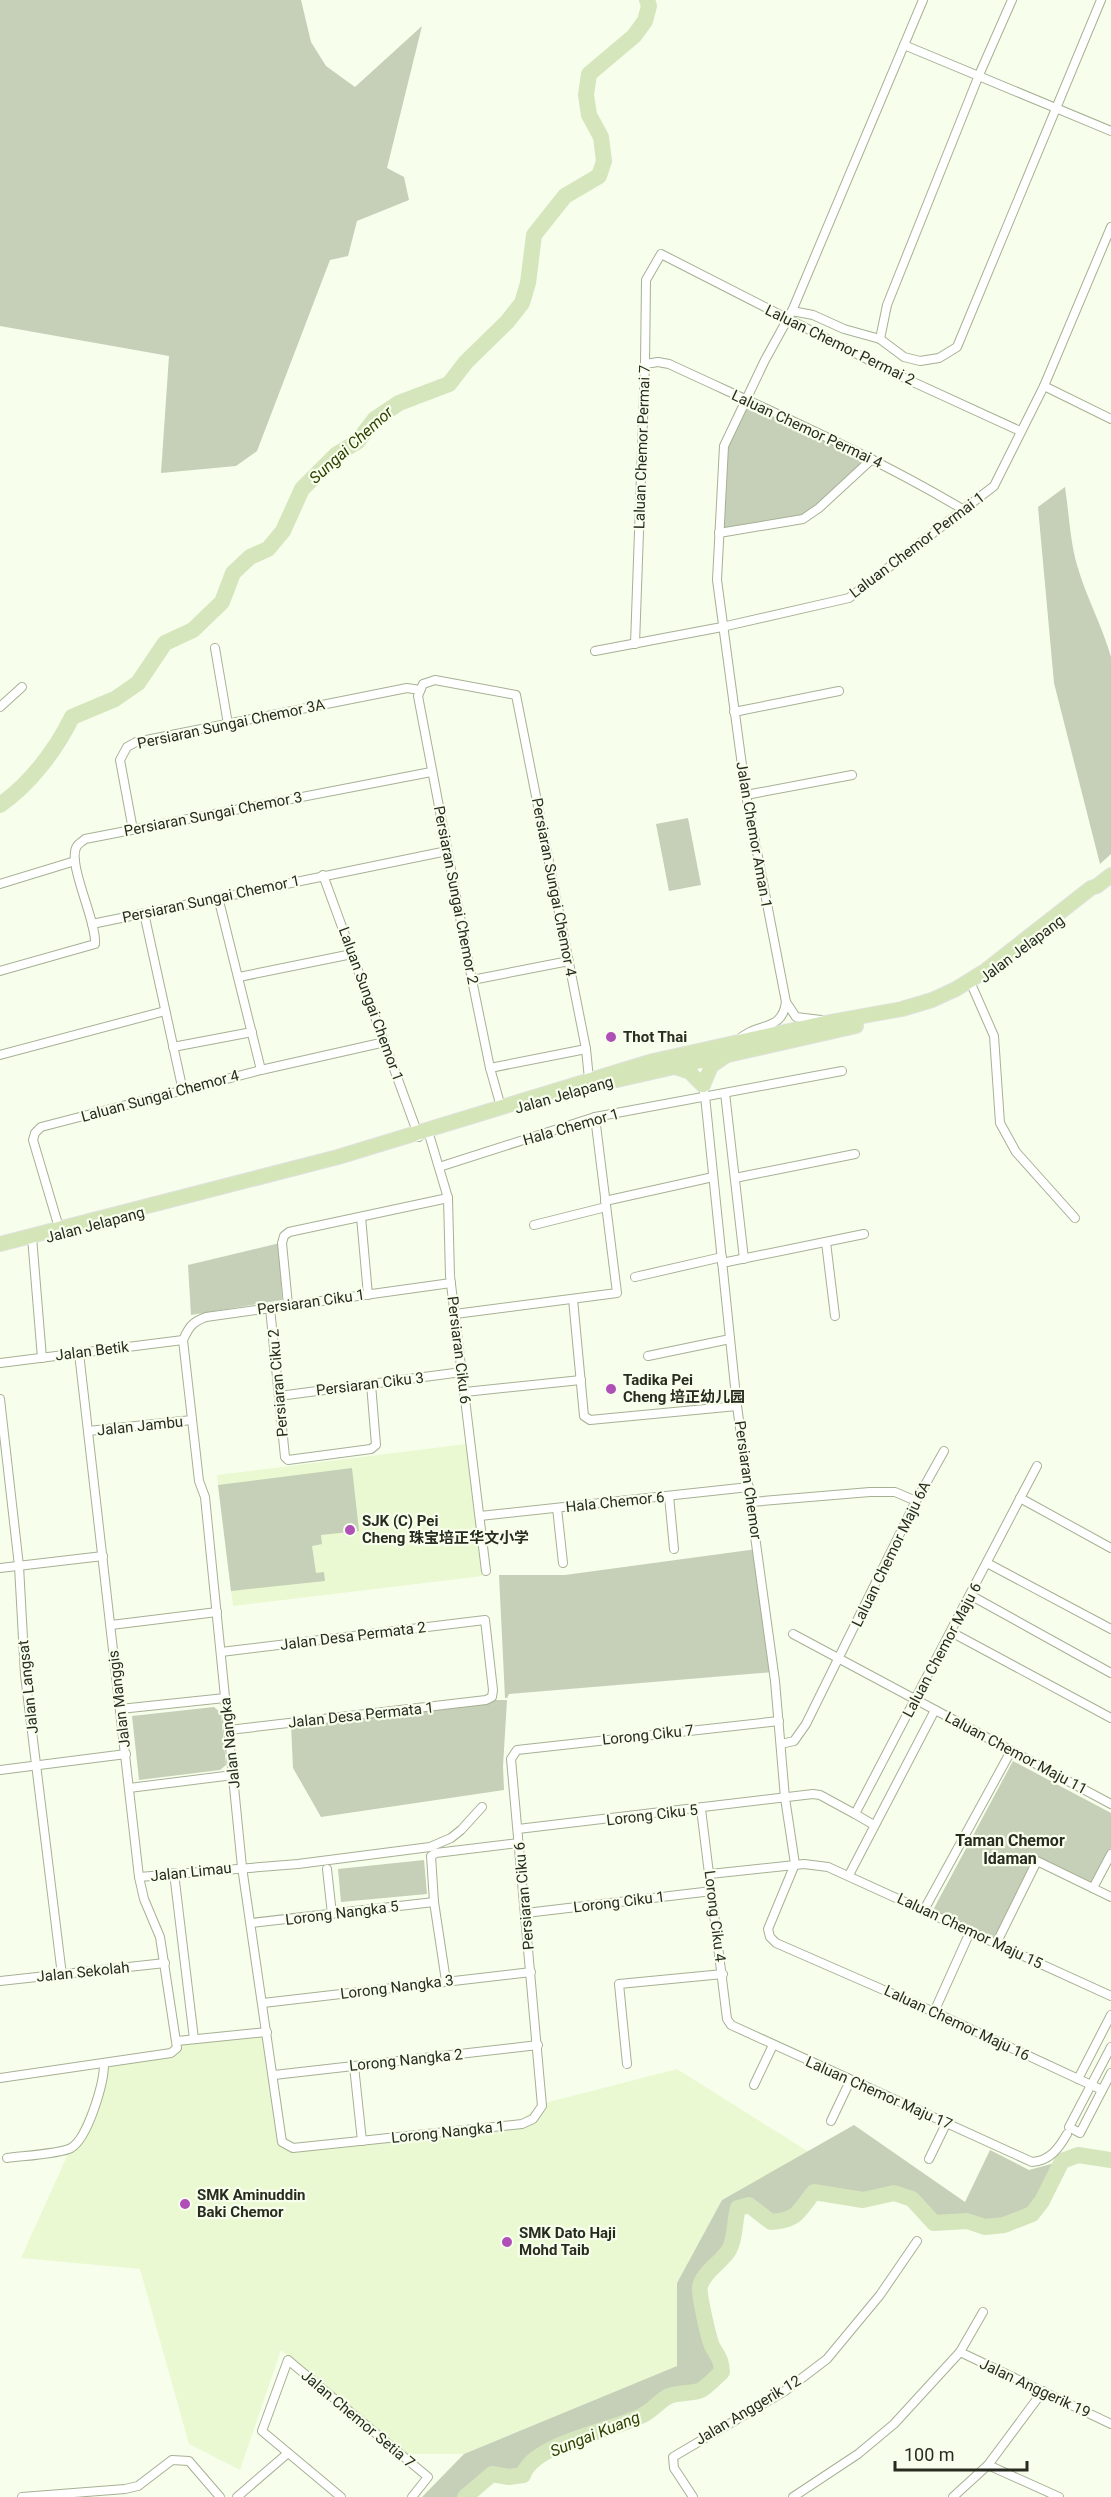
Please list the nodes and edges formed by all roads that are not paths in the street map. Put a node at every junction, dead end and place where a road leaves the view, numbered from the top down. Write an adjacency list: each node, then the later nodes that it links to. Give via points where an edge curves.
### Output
1 (922, 0): 4 (street, Jalan Chemor Aman 1)
2 (1012, 0): 5 (street)
3 (1101, 0): 6 (street)
4 (904, 45): 5 (street); 10 (street, Jalan Chemor Aman 1)
5 (979, 75): 6 (street); 12 (street, via 887,305)
6 (1057, 108): 7 (street); 12 (street, via 957,347 939,358 920,361 904,357)
7 (1111, 132)
8 (1111, 227): 14 (street, Laluan Chemor Permai 1)
9 (661, 254): 11 (street, Laluan Chemor Permai 2); 13 (street, Laluan Chemor Permai 7, via 646,280)
10 (792, 311): 11 (street, Jalan Chemor Aman 1); 12 (street)
11 (788, 320): 15 (street, Jalan Chemor Aman 1); 17 (street, Laluan Chemor Permai 2)
12 (880, 339)
13 (645, 364): 15 (street, Laluan Chemor Permai 4, via 669,364); 22 (street, Laluan Chemor Permai 7)
14 (1044, 386): 16 (street); 17 (street, Laluan Chemor Permai 1)
15 (746, 400): 18 (street, Laluan Chemor Permai 4); 20 (street, Jalan Chemor Aman 1, via 724,446)
16 (1111, 419)
17 (1020, 431): 19 (street, Laluan Chemor Permai 1, via 994,486)
18 (872, 459): 19 (street, Laluan Chemor Permai 4); 20 (street, via 802,519)
19 (964, 510): 21 (street, Laluan Chemor Permai 1, via 849,598)
20 (718, 533): 21 (street, Jalan Chemor Aman 1)
21 (722, 627): 22 (street, Laluan Chemor Permai 1); 30 (street, Jalan Chemor Aman 1)
22 (635, 644): 24 (street, Laluan Chemor Permai 1)
23 (214, 648): 31 (street)
24 (595, 651)
25 (22, 687): 29 (street)
26 (422, 687): 28 (street, Persiaran Sungai Chemor 3A, via 435,680); 31 (street, Persiaran Sungai Chemor 3A); 32 (street, Persiaran Sungai Chemor 2, via 418,696)
27 (839, 691): 30 (street)
28 (516, 695): 46 (street, Persiaran Sungai Chemor 4)
29 (0, 707)
30 (734, 712): 34 (street, Jalan Chemor Aman 1)
31 (228, 724): 35 (street, Persiaran Sungai Chemor 3A, via 127,747 120,760)
32 (431, 772): 35 (street, Persiaran Sungai Chemor 3); 36 (street, Persiaran Sungai Chemor 2)
33 (852, 775): 34 (street)
34 (746, 795): 51 (street, Jalan Chemor Aman 1)
35 (133, 830): 37 (street, Persiaran Sungai Chemor 3, via 85,839 77,846)
36 (447, 851): 38 (street, Persiaran Sungai Chemor 1); 49 (street, Persiaran Sungai Chemor 2)
37 (75, 861): 40 (street); 44 (street)
38 (323, 875): 42 (street, Persiaran Sungai Chemor 1); 45 (street, Laluan Sungai Chemor 1)
39 (1111, 875): 41 (main road, Jalan Jelapang)
40 (0, 884)
41 (1097, 886): 50 (main road, Jalan Jelapang, via 1095,892); 53 (main road, Jalan Jelapang, via 956,989 917,1005)
42 (218, 897): 43 (street, Persiaran Sungai Chemor 1); 48 (street)
43 (144, 913): 44 (street, Persiaran Sungai Chemor 1); 52 (street)
44 (92, 924): 47 (street, via 95,940 91,946)
45 (352, 954): 48 (street); 56 (street, Laluan Sungai Chemor 1)
46 (569, 961): 49 (street); 59 (street, Persiaran Sungai Chemor 4)
47 (0, 971)
48 (239, 977): 55 (street)
49 (472, 980): 65 (street, Persiaran Sungai Chemor 2)
50 (972, 986): 61 (main road, Jalan Jelapang, via 904,1015); 82 (street, via 994,1036 1000,1123 1016,1152)
51 (786, 1002): 54 (street, via 796,1017); 57 (street, via 779,1020 747,1032)
52 (165, 1011): 58 (street); 60 (street)
53 (859, 1017): 54 (main road, Jalan Jelapang); 63 (main road, via 818,1030 710,1051)
54 (834, 1021): 57 (main road, Jalan Jelapang)
55 (252, 1032): 58 (street); 66 (street)
56 (385, 1042): 66 (street, Laluan Sungai Chemor 4); 74 (street, Laluan Sungai Chemor 1)
57 (737, 1042): 62 (main road, Jalan Jelapang)
58 (173, 1047): 69 (street)
59 (586, 1048): 65 (street); 68 (street, Persiaran Sungai Chemor 4)
60 (0, 1055)
61 (728, 1055): 63 (main road, Jalan Jelapang); 70 (main road, via 711,1066)
62 (653, 1060): 63 (main road, via 689,1056); 68 (main road, Jalan Jelapang)
63 (697, 1061): 64 (main road, Jalan Jelapang); 70 (street, Persiaran Chemor)
64 (672, 1066): 70 (main road, via 690,1072); 74 (main road, Jalan Jelapang)
65 (490, 1068): 72 (street, Persiaran Sungai Chemor 2)
66 (261, 1070): 69 (street, Laluan Sungai Chemor 4)
67 (842, 1071): 71 (street, Hala Chemor 1)
68 (589, 1079): 72 (main road, Jalan Jelapang)
69 (183, 1090): 84 (street, Laluan Sungai Chemor 4, via 41,1127 35,1133 33,1140)
70 (704, 1090): 71 (street, Hala Chemor 1); 73 (street, Hala Chemor 1); 77 (street, Persiaran Chemor)
71 (725, 1093): 78 (street)
72 (501, 1107): 74 (main road, Jalan Jelapang)
73 (595, 1117): 76 (street, Hala Chemor 1); 80 (street)
74 (424, 1134): 76 (street, Persiaran Ciku 6); 84 (main road, Jalan Jelapang)
75 (855, 1154): 78 (street)
76 (439, 1167): 79 (street, Persiaran Ciku 6)
77 (713, 1177): 80 (street); 91 (street, Persiaran Chemor)
78 (735, 1178): 90 (street)
79 (448, 1198): 81 (street); 93 (street, Persiaran Ciku 6)
80 (606, 1204): 83 (street); 95 (street, via 617,1293)
81 (361, 1217): 94 (street); 96 (street, via 284,1236)
82 (1075, 1218)
83 (534, 1226)
84 (60, 1232): 86 (main road, Jalan Jelapang)
85 (864, 1234): 87 (street)
86 (32, 1239): 88 (main road, Jalan Jelapang); 89 (main road, Jalan Jelapang); 104 (street)
87 (826, 1242): 90 (street); 99 (street)
88 (0, 1244)
89 (0, 1250)
90 (744, 1259): 91 (street)
91 (722, 1260): 92 (street); 100 (street, Persiaran Chemor)
92 (636, 1277)
93 (451, 1283): 94 (street, Persiaran Ciku 1); 98 (street, Persiaran Ciku 6)
94 (368, 1294): 96 (street, Persiaran Ciku 1)
95 (573, 1299): 98 (street); 107 (street)
96 (288, 1305): 97 (street, Persiaran Ciku 1)
97 (270, 1308): 101 (street, Persiaran Ciku 1, via 206,1317 194,1322); 110 (street, Persiaran Ciku 2)
98 (455, 1314): 106 (street, Persiaran Ciku 6)
99 (835, 1316)
100 (730, 1339): 103 (street); 112 (street, Persiaran Chemor)
101 (183, 1340): 102 (street, Jalan Betik); 113 (street, Jalan Nangka)
102 (79, 1353): 104 (street, Jalan Betik); 114 (street, Jalan Manggis)
103 (648, 1356)
104 (42, 1358): 105 (street, Jalan Betik)
105 (0, 1363)
106 (462, 1372): 108 (street, Persiaran Ciku 3); 109 (street, Persiaran Ciku 6)
107 (581, 1380): 109 (street); 112 (street, via 584,1416 590,1420)
108 (371, 1384): 110 (street, Persiaran Ciku 3); 110 (street, Persiaran Ciku 2, via 376,1445 371,1449 288,1460)
109 (465, 1392): 123 (street, Persiaran Ciku 6)
110 (279, 1396)
111 (0, 1398): 129 (street, Jalan Langsat)
112 (737, 1406): 117 (street, Persiaran Chemor)
113 (192, 1420): 114 (street, Jalan Jambu); 133 (street, Jalan Nangka)
114 (88, 1431): 126 (street, Jalan Manggis)
115 (944, 1451): 120 (street, Laluan Chemor Maju 6A)
116 (1037, 1466): 119 (street, Laluan Chemor Maju 6)
117 (749, 1487): 118 (street, Hala Chemor 6); 121 (street, Persiaran Chemor)
118 (669, 1496): 122 (street, Hala Chemor 6); 125 (street)
119 (1020, 1498): 124 (street); 128 (street, Laluan Chemor Maju 6)
120 (915, 1501): 121 (street, via 895,1492 870,1492); 139 (street, Laluan Chemor Maju 6A)
121 (752, 1502): 147 (street, Persiaran Chemor)
122 (557, 1508): 123 (street, Hala Chemor 6); 127 (street)
123 (480, 1516): 131 (street, Persiaran Ciku 6)
124 (1111, 1548)
125 (674, 1550)
126 (103, 1556): 129 (street); 134 (street, Jalan Manggis)
127 (563, 1563)
128 (987, 1563): 132 (street, Laluan Chemor Maju 6); 135 (street)
129 (18, 1566): 130 (street); 153 (street, Jalan Langsat)
130 (0, 1568)
131 (486, 1570)
132 (970, 1595): 136 (street, Laluan Chemor Maju 6); 140 (street)
133 (217, 1612): 134 (street); 138 (street, Jalan Nangka)
134 (111, 1624): 144 (street, Jalan Manggis)
135 (1111, 1629)
136 (951, 1632): 143 (street, Laluan Chemor Maju 6); 146 (street)
137 (793, 1634): 139 (street, Laluan Chemor Maju 11)
138 (221, 1652): 141 (street, Jalan Desa Permata 2, via 485,1620); 142 (street, Jalan Nangka)
139 (840, 1659): 143 (street, Laluan Chemor Maju 11); 149 (street, Laluan Chemor Maju 6A, via 800,1736)
140 (1111, 1673)
141 (492, 1697): 148 (street, Jalan Desa Permata 1)
142 (225, 1698): 144 (street); 148 (street, Jalan Nangka)
143 (916, 1700): 145 (street, Laluan Chemor Maju 11); 161 (street, Laluan Chemor Maju 6)
144 (120, 1709): 152 (street, Jalan Manggis)
145 (935, 1710): 151 (street, Laluan Chemor Maju 11); 162 (street)
146 (1111, 1718)
147 (779, 1720): 149 (street, Persiaran Chemor); 150 (street, Lorong Ciku 7)
148 (229, 1730): 155 (street, Jalan Nangka)
149 (781, 1744): 157 (street, Persiaran Chemor)
150 (518, 1750): 163 (street, Persiaran Ciku 6, via 511,1759)
151 (1011, 1750): 158 (street, Laluan Chemor Maju 11); 177 (street)
152 (126, 1754): 153 (street); 156 (street, Jalan Manggis)
153 (36, 1766): 154 (street); 186 (street, Jalan Langsat)
154 (0, 1770)
155 (233, 1775): 156 (street); 167 (street, Jalan Nangka)
156 (129, 1788): 172 (street, Jalan Manggis)
157 (785, 1798): 160 (street, Lorong Ciku 5); 161 (street, Lorong Ciku 5, via 813,1794); 166 (street, Persiaran Chemor)
158 (1111, 1804)
159 (482, 1807): 167 (street, Jalan Limau, via 456,1834 430,1847)
160 (701, 1809): 163 (street, Lorong Ciku 5); 170 (street, Lorong Ciku 4)
161 (855, 1814): 162 (street)
162 (874, 1826): 171 (street)
163 (518, 1829): 164 (street, Persiaran Ciku 6)
164 (519, 1843): 176 (street, via 436,1852 431,1856); 178 (street, Persiaran Ciku 6)
165 (1111, 1854): 173 (street)
166 (795, 1864): 170 (street, Laluan Chemor Maju 15); 171 (street, Laluan Chemor Maju 15, via 828,1867); 191 (street, Laluan Chemor Maju 16, via 768,1929 770,1937)
167 (242, 1867): 169 (street, Jalan Limau); 180 (street, Jalan Nangka)
168 (327, 1869): 179 (street)
169 (174, 1873): 172 (street, Jalan Limau); 194 (street)
170 (710, 1874): 174 (street, Lorong Ciku 4)
171 (849, 1875): 177 (street, Laluan Chemor Maju 15)
172 (139, 1878): 183 (street, Jalan Manggis)
173 (1093, 1888): 175 (street); 182 (street, via 1037,1861)
174 (712, 1891): 178 (street, Lorong Ciku 1); 185 (street, Lorong Ciku 4)
175 (1111, 1897)
176 (434, 1902): 179 (street, Lorong Nangka 5); 188 (street)
177 (924, 1910): 181 (street, Laluan Chemor Maju 15)
178 (526, 1913): 184 (street, Persiaran Ciku 6)
179 (332, 1914): 180 (street, Lorong Nangka 5)
180 (251, 1923): 190 (street, Jalan Nangka)
181 (970, 1932): 182 (street, Laluan Chemor Maju 15); 191 (street)
182 (996, 1944): 189 (street, Laluan Chemor Maju 15)
183 (165, 1963): 186 (street, Jalan Sekolah); 195 (street, Jalan Manggis)
184 (531, 1972): 188 (street, Lorong Nangka 3); 196 (street, Persiaran Ciku 6)
185 (723, 1974): 197 (street, Laluan Chemor Maju 17, via 727,2019 731,2025); 200 (street, Lorong Ciku 4, via 619,1984)
186 (62, 1975): 187 (street, Jalan Sekolah)
187 (0, 1981)
188 (446, 1981): 190 (street, Lorong Nangka 3)
189 (1111, 1996)
190 (263, 2003): 193 (street, Jalan Nangka)
191 (934, 2012): 205 (street, Laluan Chemor Maju 16)
192 (1111, 2015): 205 (street)
193 (267, 2032): 194 (street); 203 (street, Jalan Nangka)
194 (194, 2039): 195 (street)
195 (177, 2044): 199 (street, via 171,2054)
196 (538, 2045): 201 (street, Lorong Nangka 2); 213 (street, Lorong Nangka 1, via 542,2106 533,2119 522,2124)
197 (773, 2045): 206 (street, Laluan Chemor Maju 17); 207 (street)
198 (1111, 2047): 208 (street, Laluan Chemor Maju 17)
199 (104, 2064): 204 (street); 215 (street, via 95,2107 78,2142 69,2149)
200 (627, 2064)
201 (354, 2066): 203 (street, Lorong Nangka 2); 213 (street)
202 (1111, 2073): 209 (street)
203 (274, 2075): 214 (street, Jalan Nangka)
204 (0, 2078)
205 (1078, 2079): 208 (street, Laluan Chemor Maju 16)
206 (850, 2081): 210 (street); 211 (street, Laluan Chemor Maju 17)
207 (754, 2085)
208 (1091, 2086): 209 (street, Laluan Chemor Maju 16); 212 (street, Laluan Chemor Maju 17)
209 (1102, 2091): 212 (street, via 1080,2133)
210 (831, 2121)
211 (946, 2124): 212 (street, Laluan Chemor Maju 17, via 1032,2162 1056,2152); 216 (street)
212 (1068, 2131)
213 (362, 2141): 214 (street, Lorong Nangka 1, via 293,2148)
214 (285, 2145)
215 (7, 2158)
216 (929, 2159)
217 (917, 2241): 230 (street, Jalan Anggerik 12, via 880,2295 827,2359 785,2391 673,2457 674,2468)
218 (983, 2312): 219 (street)
219 (960, 2352): 220 (street, Jalan Anggerik 19); 231 (street, via 894,2424 858,2454)
220 (1044, 2391): 221 (street, Jalan Anggerik 19); 223 (street)
221 (1111, 2424)
222 (288, 2453): 227 (street); 228 (street); 229 (street, Jalan Chemor Setia 7, via 262,2431 288,2360 428,2477)
223 (988, 2465): 232 (street); 233 (street)
224 (38, 2496): 225 (street); 226 (street, via 138,2486 172,2460 189,2461)
225 (22, 2497)
226 (220, 2497)
227 (237, 2497)
228 (341, 2497)
229 (412, 2497)
230 (693, 2497)
231 (793, 2497)
232 (953, 2497)
233 (1059, 2497)

